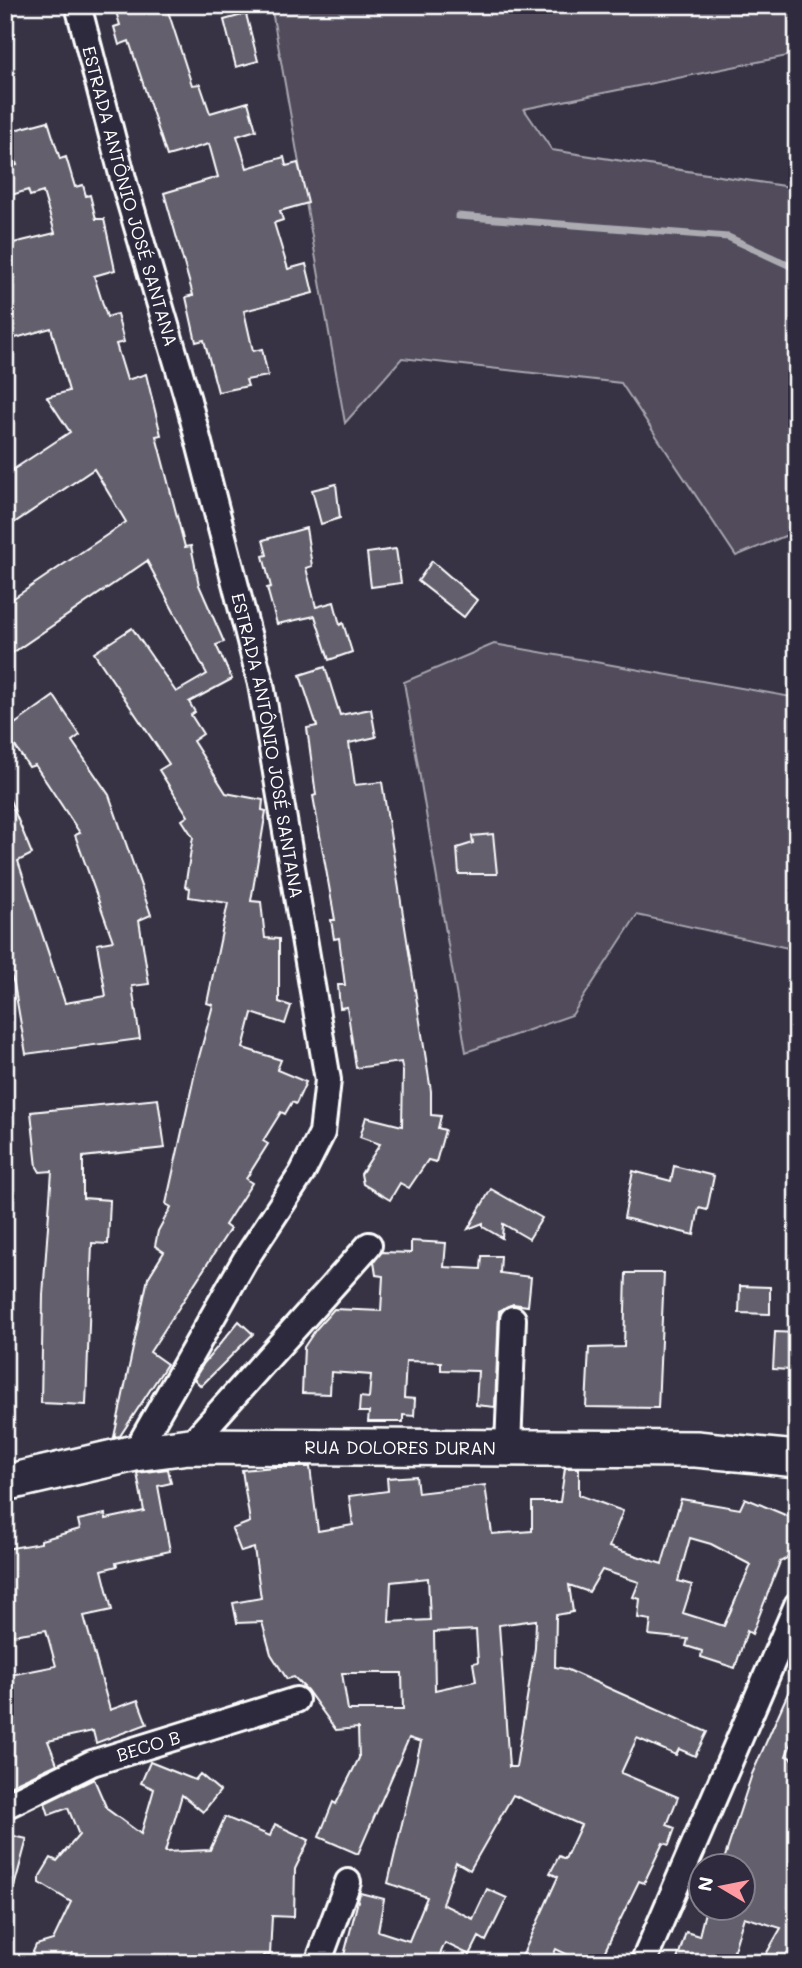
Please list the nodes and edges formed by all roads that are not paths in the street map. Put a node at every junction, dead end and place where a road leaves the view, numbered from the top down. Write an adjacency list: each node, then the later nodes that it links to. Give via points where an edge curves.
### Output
1 (78, 5): 6 (street, ESTRADA ANTÔNIO JOSÉ SANTANA, via 261,684 328,1080 322,1133 302,1173 245,1260)
2 (369, 1245): 4 (street)
3 (513, 1319): 5 (street)
4 (189, 1446): 5 (street, RUA DOLORES DURAN); 6 (street, RUA DOLORES DURAN)
5 (508, 1447): 7 (street, RUA DOLORES DURAN, via 696,1449)
6 (135, 1453): 8 (street, RUA DOLORES DURAN)
7 (797, 1459)
8 (5, 1483)
9 (797, 1605): 14 (street)
10 (296, 1700): 11 (street, BECO B, via 92,1763)
11 (5, 1805)
12 (348, 1882): 13 (street)
13 (318, 1963)
14 (643, 1963)

